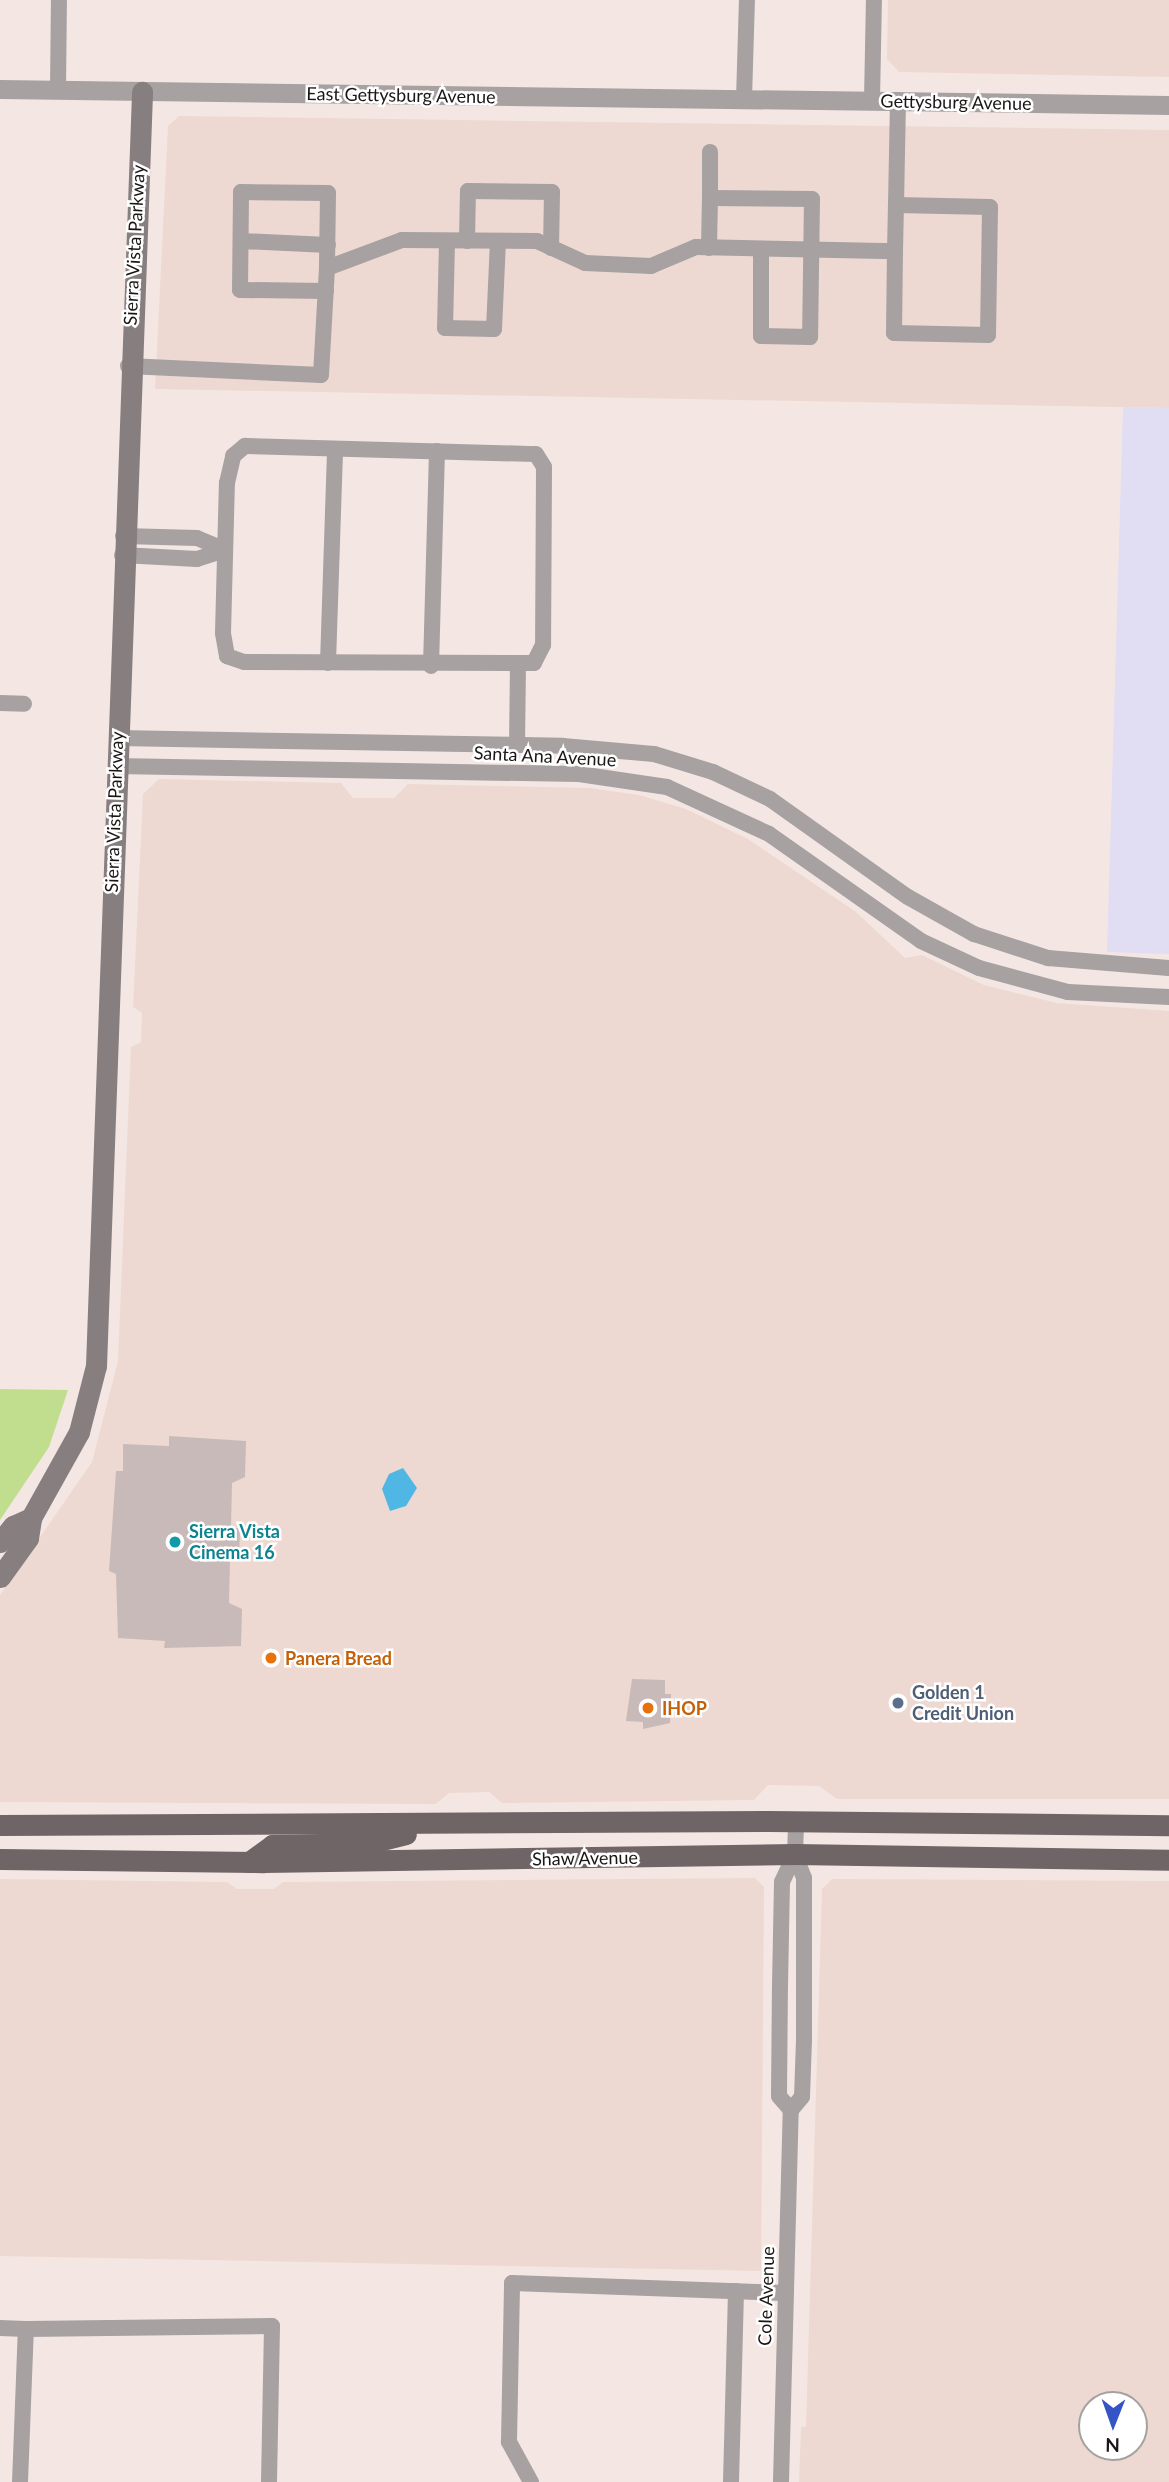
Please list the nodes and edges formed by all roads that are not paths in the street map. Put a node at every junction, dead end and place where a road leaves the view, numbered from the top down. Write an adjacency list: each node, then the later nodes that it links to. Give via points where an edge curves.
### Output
1 (59, 0): 5 (street)
2 (747, 0): 7 (street)
3 (874, 0): 8 (street)
4 (0, 89): 5 (street)
5 (58, 90): 6 (street, East Gettysburg Avenue)
6 (142, 92): 7 (street, East Gettysburg Avenue); 26 (main road, Sierra Vista Parkway)
7 (744, 99): 8 (street, Gettysburg Avenue)
8 (872, 100): 9 (street, Gettysburg Avenue)
9 (898, 100): 10 (street, Gettysburg Avenue); 13 (street)
10 (1169, 106)
11 (710, 152): 12 (street)
12 (710, 198): 20 (street); 22 (street, via 812,199)
13 (896, 205): 23 (street); 23 (street, via 990,207 988,335 894,333)
14 (241, 241): 18 (street); 18 (street, via 241,192 328,193); 25 (street, via 240,290)
15 (447, 241): 16 (street); 17 (street, via 445,328 494,329); 24 (street, via 402,240)
16 (467, 241): 17 (street); 19 (street, via 468,191 552,192)
17 (498, 241): 19 (street, via 537,241)
18 (328, 245): 24 (street)
19 (551, 248): 20 (street, via 585,263 652,266 696,247)
20 (709, 248): 21 (street)
21 (761, 249): 22 (street); 22 (street, via 761,336 810,337)
22 (811, 250): 23 (street)
23 (895, 251)
24 (327, 268): 25 (street)
25 (326, 291): 26 (street, via 321,375)
26 (128, 366): 29 (main road, Sierra Vista Parkway)
27 (335, 449): 28 (street); 30 (street, via 245,446 233,456); 31 (street)
28 (437, 451): 32 (street); 33 (street, via 536,454 544,467 542,645 534,663)
29 (123, 545): 30 (street, via 197,559); 36 (main road, Sierra Vista Parkway)
30 (225, 550): 31 (street, via 228,656 244,662)
31 (328, 663): 32 (street)
32 (430, 666): 33 (street)
33 (518, 667): 37 (street)
34 (0, 703): 35 (street)
35 (24, 704)
36 (117, 738): 37 (street, Santa Ana Avenue); 38 (main road, Sierra Vista Parkway)
37 (517, 745): 39 (street, Santa Ana Avenue, via 615,747 677,760 770,799 908,897 974,934 1048,958)
38 (116, 766): 40 (street, Santa Ana Avenue, via 579,774 667,788 748,822 922,941 979,968 1068,992); 41 (main road, Sierra Vista Parkway, via 96,1366 79,1433)
39 (1169, 968)
40 (1169, 997)
41 (31, 1518): 42 (main road, Sierra Vista Parkway, via 13,1526); 43 (main road, Sierra Vista Parkway, via 28,1538)
42 (0, 1542)
43 (0, 1577)
44 (796, 1821): 46 (main road, Shaw Avenue); 47 (main road, Shaw Avenue); 48 (street, Cole Avenue)
45 (0, 1825): 47 (main road, Shaw Avenue)
46 (1169, 1825)
47 (435, 1826): 51 (main road, via 370,1843 272,1845)
48 (795, 1854): 50 (main road, Shaw Avenue); 51 (main road, Shaw Avenue); 52 (street, Cole Avenue, via 804,1878 804,2041 802,2096); 52 (street, Cole Avenue, via 782,1882 779,2096)
49 (0, 1859): 51 (main road, Shaw Avenue)
50 (1169, 1860)
51 (250, 1862)
52 (790, 2110): 54 (street, Cole Avenue)
53 (736, 2291): 54 (street); 59 (street, via 512,2283 509,2442); 60 (street)
54 (786, 2292): 61 (street, Cole Avenue)
55 (0, 2328): 56 (street)
56 (26, 2329): 57 (street); 58 (street, via 272,2326)
57 (20, 2482)
58 (269, 2482)
59 (531, 2482)
60 (731, 2482)
61 (781, 2482)

